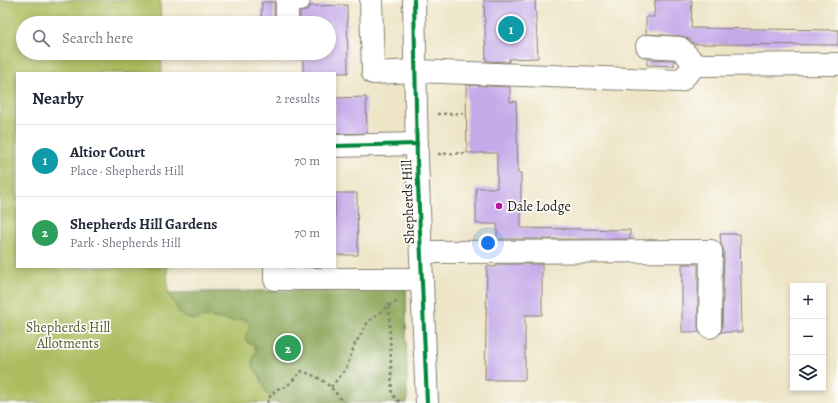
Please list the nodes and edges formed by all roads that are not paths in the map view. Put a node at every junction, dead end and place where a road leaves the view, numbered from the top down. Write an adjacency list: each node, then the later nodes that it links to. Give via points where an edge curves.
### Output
1 (298, 0): 4 (street, via 287,0)
2 (371, 0): 8 (street, via 373,73)
3 (414, 0): 8 (street, Shepherds Hill)
4 (287, 16)
5 (647, 46): 7 (street, via 680,48)
6 (838, 64): 7 (street)
7 (696, 65): 8 (street, via 680,81)
8 (416, 71): 10 (street, Shepherds Hill)
9 (336, 146): 10 (street)
10 (417, 149): 11 (street, Shepherds Hill)
11 (421, 252): 13 (street, Shepherds Hill); 14 (street, via 711,251)
12 (275, 268): 13 (street, via 275,279)
13 (422, 279): 15 (street, Shepherds Hill)
14 (710, 328)
15 (427, 403)

